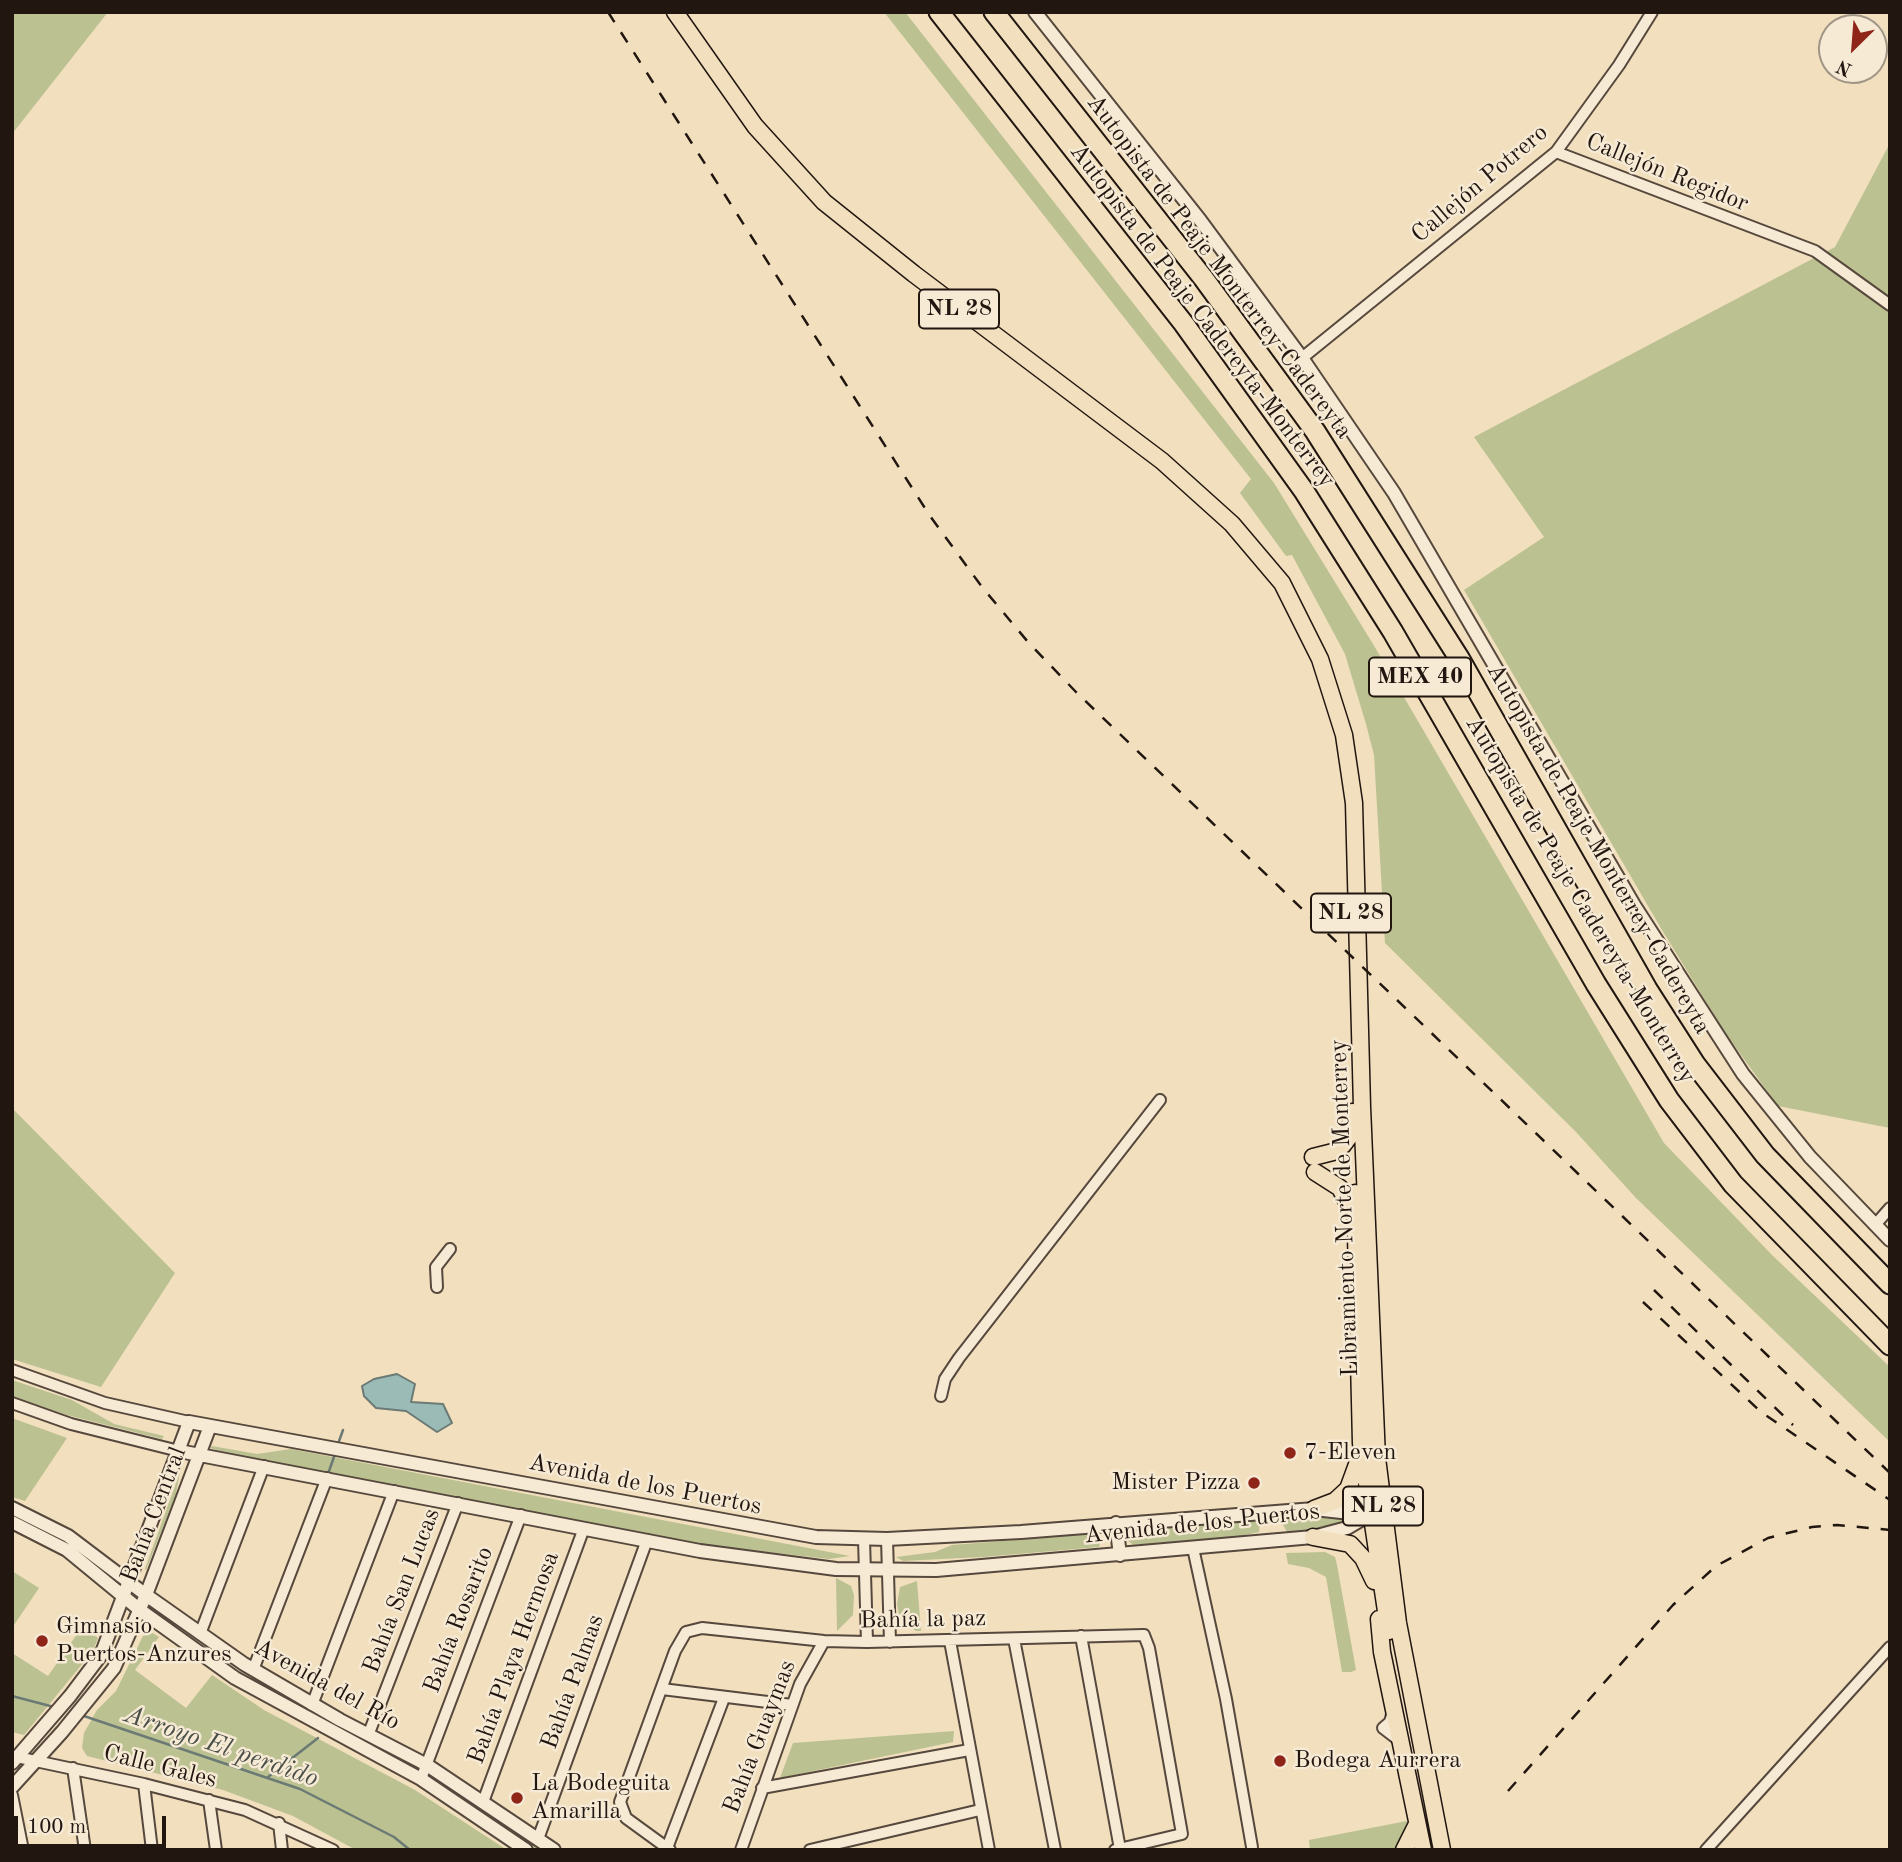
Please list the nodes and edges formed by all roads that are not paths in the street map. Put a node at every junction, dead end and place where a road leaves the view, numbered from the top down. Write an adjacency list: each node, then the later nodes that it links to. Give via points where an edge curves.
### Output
1 (675, 12): 9 (main road, Libramiento Norte de Monterrey / NL 28, via 755,126 824,202 1171,468 1232,524)
2 (939, 12): 19 (highway, Autopista de Peaje Cadereyta-Monterrey / MEX 40, via 1192,334 1304,491 1393,632 1596,984 1669,1100 1742,1193)
3 (994, 12): 17 (highway, Autopista de Peaje Monterrey-Cadereyta / MEX 40, via 1204,279 1329,452 1459,658 1647,989 1695,1064 1765,1155)
4 (1035, 12): 8 (street, via 1200,220)
5 (1653, 12): 6 (street, Callejón Potrero)
6 (1556, 152): 7 (street, Callejón Regidor, via 1815,251); 8 (street, Callejón Potrero)
7 (1890, 305)
8 (1302, 358): 14 (street, via 1418,532 1634,905 1744,1074 1810,1157)
9 (1274, 575): 11 (main road, Libramiento Norte de Monterrey / NL 28, via 1324,686 1346,784); 21 (main road, Libramiento Norte de Monterrey / NL 28, via 1306,626 1320,659 1338,711 1352,778 1365,1199)
10 (1160, 1101): 22 (street, via 959,1358 944,1379)
11 (1352, 1112): 13 (main road, Libramiento Norte de Monterrey / NL 28); 13 (main road, via 1343,1146 1314,1164 1340,1188)
12 (1890, 1208): 14 (street)
13 (1355, 1223): 26 (main road, Libramiento Norte de Monterrey / NL 28)
14 (1875, 1225): 15 (street)
15 (1890, 1240)
16 (450, 1249): 18 (street, via 436,1267)
17 (1890, 1284)
18 (437, 1287)
19 (1890, 1345)
20 (12, 1370): 24 (street, Avenida de los Puertos, via 104,1404)
21 (1376, 1387): 35 (main road, via 1370,1417 1374,1496); 53 (main road, Libramiento Norte de Monterrey / NL 28, via 1377,1458)
22 (941, 1396)
23 (12, 1403): 27 (street, Avenida de los Puertos, via 71,1424)
24 (189, 1422): 25 (street, Avenida de los Puertos); 27 (street, Bahía Central)
25 (210, 1426): 28 (street, Bahía Central); 41 (street, Avenida de los Puertos, via 790,1533)
26 (1361, 1443): 34 (main road, via 1348,1489); 35 (main road, Libramiento Norte de Monterrey / NL 28)
27 (179, 1451): 28 (street, Avenida de los Puertos); 49 (street, Bahía Central)
28 (200, 1454): 29 (street, Avenida de los Puertos); 50 (street, Bahía Central)
29 (264, 1466): 30 (street, Avenida de los Puertos); 54 (street)
30 (327, 1478): 31 (street, Avenida de los Puertos); 62 (street)
31 (394, 1491): 32 (street, Avenida de los Puertos); 69 (street)
32 (458, 1503): 36 (street, Avenida de los Puertos); 71 (street, Bahía San Lucas)
33 (12, 1508): 49 (street, Avenida del Río, via 68,1535)
34 (1314, 1509): 35 (street, Avenida de los Puertos); 38 (street, Avenida de los Puertos)
35 (1369, 1515): 40 (street, Avenida de los Puertos, via 1347,1528); 53 (main road, via 1377,1526)
36 (521, 1516): 39 (street, Avenida de los Puertos); 75 (street, Bahía Rosarito)
37 (12, 1522): 51 (street, Avenida del Río, via 67,1550)
38 (1116, 1523): 42 (street, Avenida de los Puertos); 45 (street)
39 (584, 1528): 43 (street, Avenida de los Puertos); 83 (street, Bahía Playa Hermosa)
40 (1313, 1537): 44 (street, Avenida de los Puertos); 46 (main road, via 1350,1544)
41 (864, 1539): 42 (street, Avenida de los Puertos); 47 (street)
42 (887, 1539): 48 (street)
43 (647, 1540): 47 (street, Avenida de los Puertos, via 766,1562); 87 (street, Bahía Palmas)
44 (1192, 1548): 45 (street, Avenida de los Puertos); 88 (street, via 1226,1699)
45 (1120, 1555): 48 (street, Avenida de los Puertos)
46 (1366, 1563): 53 (main road); 64 (main road)
47 (865, 1569): 48 (street, Avenida de los Puertos); 59 (street)
48 (888, 1570): 60 (street)
49 (129, 1583): 50 (street, Avenida del Río); 51 (street, Bahía Central)
50 (146, 1595): 52 (street, Bahía Central); 54 (street, Avenida del Río)
51 (124, 1597): 52 (street, Avenida del Río); 66 (street, Bahía Central, via 100,1655)
52 (140, 1610): 63 (street, Avenida del Río); 68 (street, Bahía Central, via 114,1668)
53 (1392, 1628): 64 (main road); 105 (main road, Libramiento Norte de Monterrey / NL 28); 106 (main road, Libramiento Norte de Monterrey / NL 28)
54 (200, 1634): 62 (street, Avenida del Río)
55 (1081, 1636): 56 (street, Bahía la paz); 90 (street); 90 (street, Bahía la paz, via 1144,1635 1182,1835)
56 (1014, 1639): 58 (street, Bahía la paz); 102 (street)
57 (824, 1641): 59 (street, Bahía la paz); 65 (street, Bahía la paz, via 694,1629 680,1640); 70 (street, Bahía Guaymas)
58 (950, 1641): 60 (street, Bahía la paz); 72 (street)
59 (867, 1642): 60 (street, Bahía la paz)
60 (890, 1642)
61 (1890, 1647): 107 (street)
62 (248, 1667): 63 (street); 69 (street, Avenida del Río)
63 (235, 1678): 77 (street, Avenida del Río)
64 (1387, 1678): 86 (main road)
65 (662, 1689): 67 (street); 89 (street, Bahía la paz, via 621,1792 620,1808 626,1818)
66 (73, 1693): 68 (street); 73 (street, Bahía Central)
67 (724, 1698): 70 (street); 89 (street)
68 (86, 1703): 74 (street, Bahía Central)
69 (312, 1704): 71 (street, Avenida del Río)
70 (792, 1705): 80 (street, Bahía Guaymas)
71 (369, 1733): 75 (street, Avenida del Río)
72 (969, 1750): 80 (street); 84 (street)
73 (14, 1759): 74 (street, Calle Gales)
74 (36, 1762): 76 (street, Calle Gales); 79 (street, Bahía Central)
75 (427, 1765): 77 (street, Bahía Rosarito); 83 (street, Avenida del Río)
76 (73, 1768): 78 (street, Calle Gales); 92 (street)
77 (421, 1779): 97 (street, Avenida del Río)
78 (144, 1784): 82 (street, Calle Gales); 93 (street)
79 (12, 1787)
80 (762, 1788): 99 (street, Bahía Guaymas)
81 (12, 1795): 91 (street)
82 (209, 1800): 85 (street, Calle Gales); 94 (street)
83 (483, 1802): 87 (street, Avenida del Río)
84 (980, 1810): 100 (street); 101 (street)
85 (279, 1823): 95 (street); 96 (street, Calle Gales)
86 (1417, 1824): 103 (main road); 104 (main road)
87 (538, 1839): 98 (street, Avenida del Río)
88 (1252, 1847)
89 (669, 1849)
90 (1117, 1849)
91 (23, 1850)
92 (85, 1850)
93 (152, 1850)
94 (216, 1850)
95 (282, 1850)
96 (333, 1850)
97 (526, 1850)
98 (554, 1850)
99 (741, 1850)
100 (810, 1850)
101 (989, 1850)
102 (1055, 1850)
103 (1404, 1850)
104 (1423, 1850)
105 (1433, 1850)
106 (1440, 1850)
107 (1706, 1850)

